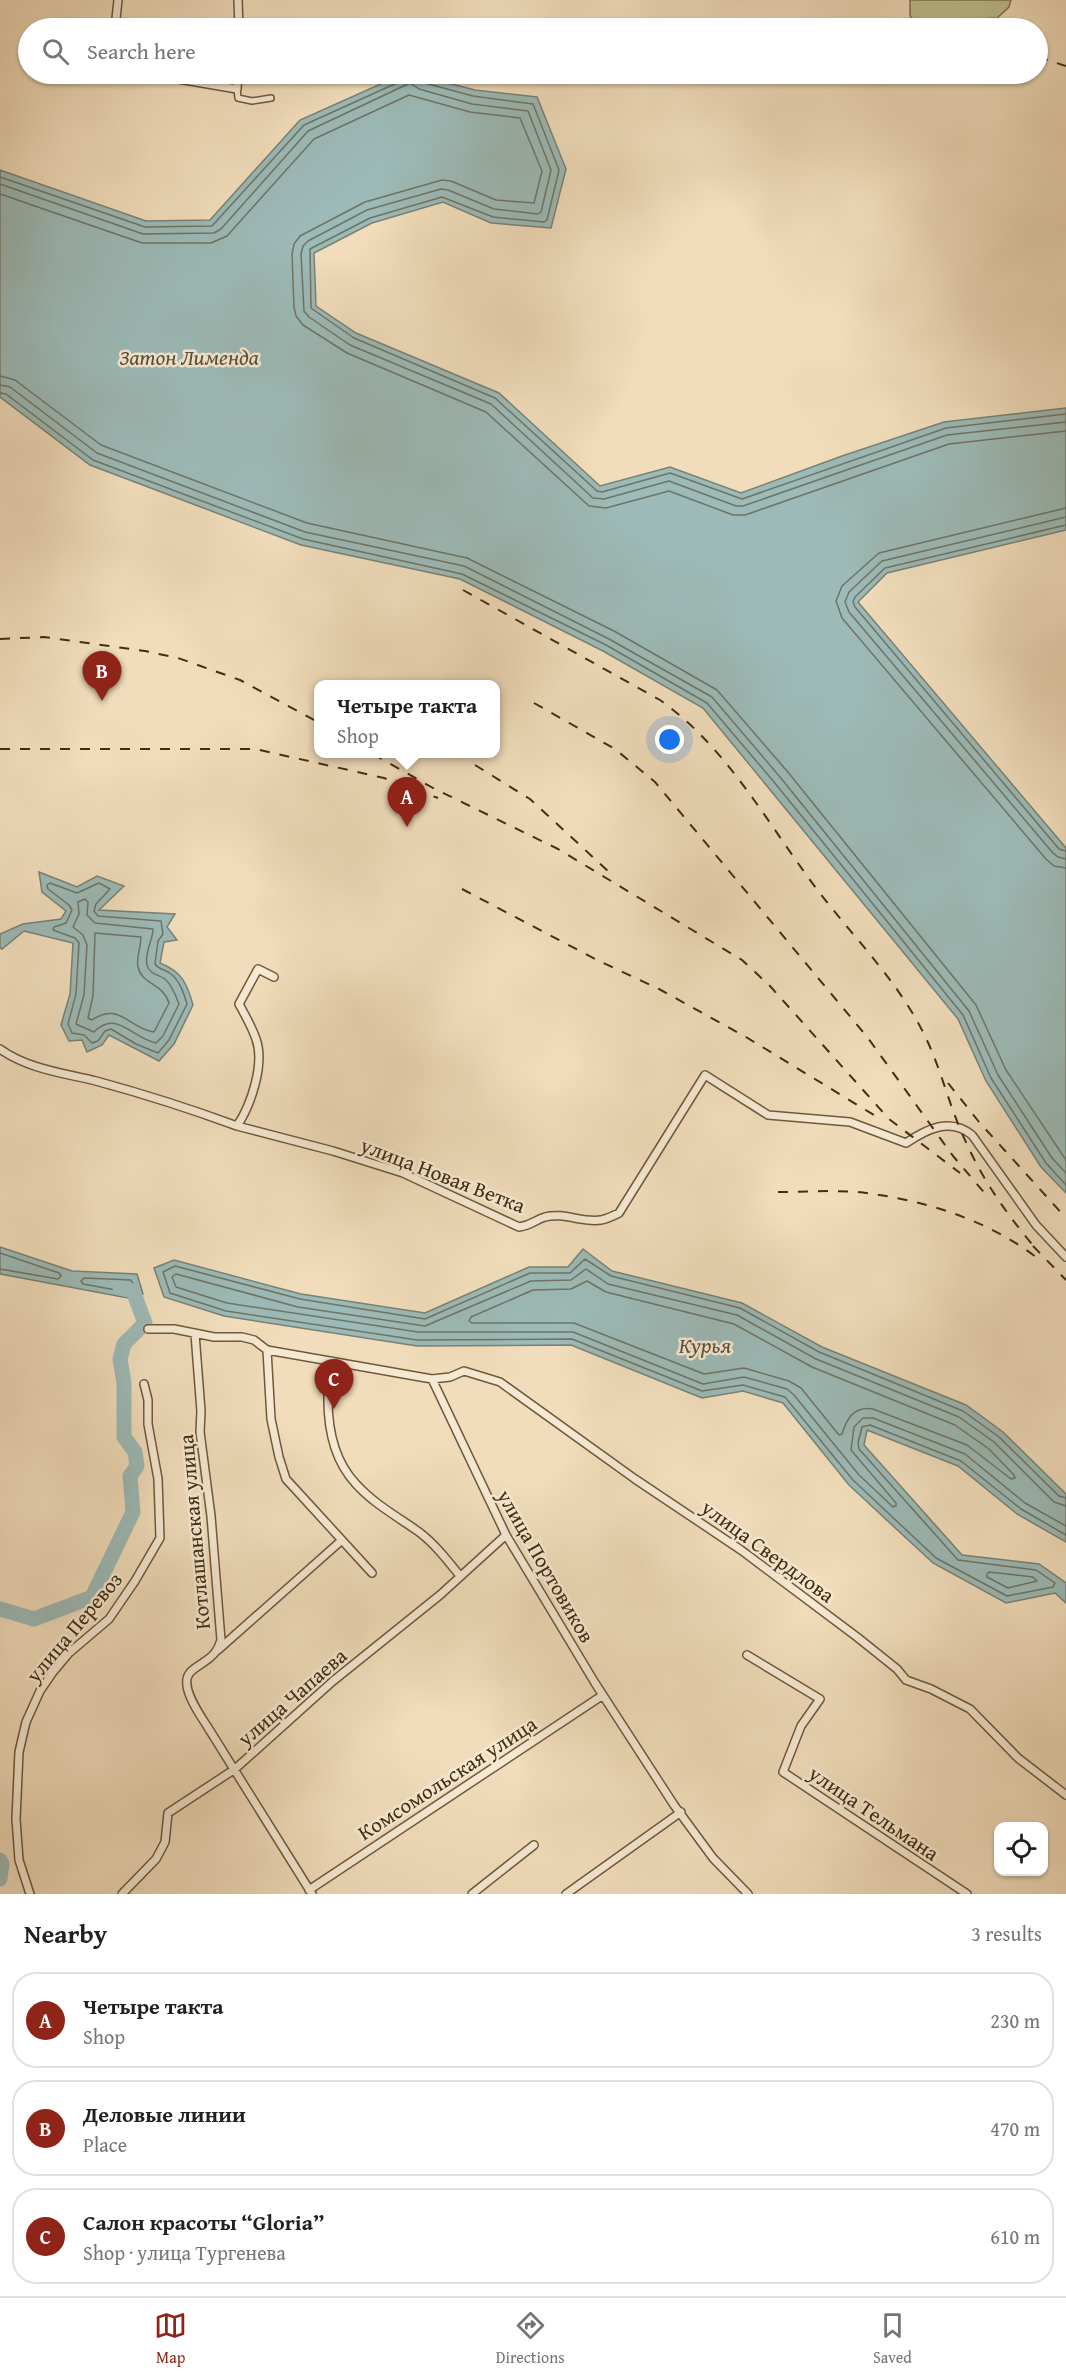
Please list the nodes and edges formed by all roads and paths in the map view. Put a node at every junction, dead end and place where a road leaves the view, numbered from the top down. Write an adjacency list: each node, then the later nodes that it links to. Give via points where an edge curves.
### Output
1 (118, 0): 3 (street)
2 (238, 0): 4 (street)
3 (116, 18)
4 (239, 18)
5 (208, 84): 7 (street)
6 (237, 84): 7 (street)
7 (237, 89): 8 (street, via 238,98)
8 (270, 98)
9 (274, 977): 11 (street, via 258,969 239,1004 257,1041 258,1070 252,1095)
10 (0, 1049): 11 (street, улица Новая Ветка, via 11,1057 54,1072 146,1096)
11 (237, 1126): 12 (street, улица Новая Ветка, via 403,1173 519,1227 544,1217 602,1220 619,1213 705,1075 768,1115 849,1122 906,1143 949,1124 966,1131 1036,1226)
12 (1066, 1257)
13 (148, 1329): 14 (street)
14 (195, 1334): 15 (street, via 242,1337); 23 (street, Котлашанская улица, via 200,1432 221,1640)
15 (267, 1350): 16 (street); 20 (street, via 271,1419 286,1479)
16 (331, 1361): 17 (street); 22 (street, via 327,1389 331,1426 337,1454 355,1484 421,1534)
17 (432, 1379): 19 (street, улица Портовиков); 27 (street, улица Свердлова, via 464,1371 500,1382 749,1556 857,1637 906,1680 970,1709 1018,1758)
18 (144, 1384): 31 (street, улица Перевоз, via 158,1479 160,1538 109,1619 53,1672 26,1722 19,1752 16,1819 19,1860)
19 (506, 1535): 22 (street, улица Чапаева); 25 (street, улица Портовиков)
20 (342, 1540): 21 (street); 23 (street)
21 (372, 1573)
22 (460, 1576): 26 (street, улица Чапаева)
23 (218, 1650): 26 (street, Котлашанская улица, via 190,1672 187,1686 191,1699)
24 (747, 1655): 36 (street, улица Тельмана, via 820,1699 801,1726 783,1772)
25 (603, 1695): 28 (street, улица Портовиков); 30 (street, Комсомольская улица)
26 (235, 1769): 30 (street, Котлашанская улица); 32 (street, улица Чапаева, via 168,1813 165,1842 156,1859)
27 (1066, 1795)
28 (681, 1812): 34 (street); 35 (street, улица Портовиков, via 713,1858)
29 (534, 1845): 33 (street)
30 (310, 1892)
31 (30, 1894)
32 (122, 1894)
33 (472, 1894)
34 (566, 1894)
35 (748, 1894)
36 (967, 1894)

